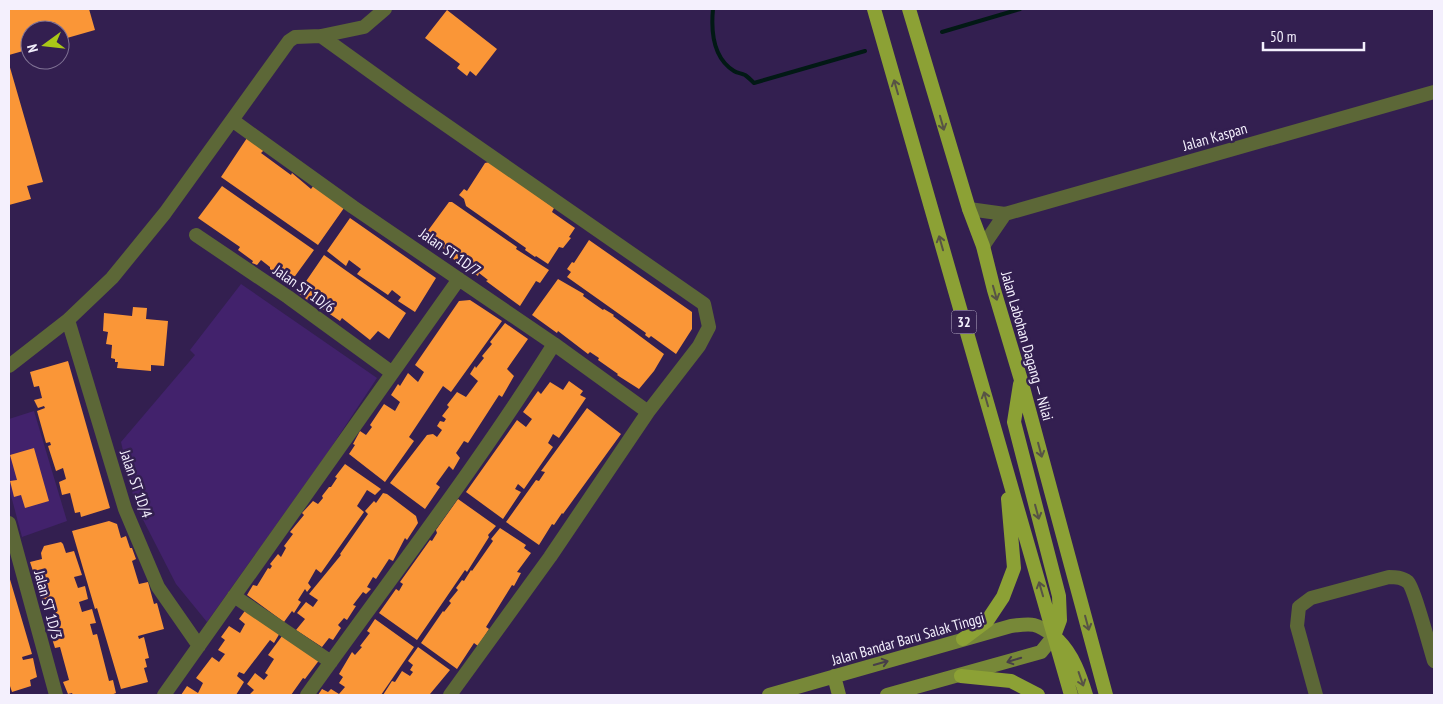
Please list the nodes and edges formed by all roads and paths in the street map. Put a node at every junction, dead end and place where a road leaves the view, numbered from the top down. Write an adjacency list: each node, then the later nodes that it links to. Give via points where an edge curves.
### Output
1 (384, 9): 4 (street, via 364,27)
2 (874, 9): 18 (main road, 32, one-way to 2)
3 (909, 9): 7 (main road, Jalan Labohan Dagang ‒ Nilai / 32, one-way to 7)
4 (321, 36): 6 (street, via 295,37 289,41); 17 (street, via 704,304 709,327 699,346)
5 (1434, 92): 8 (street, Jalan Kaspan)
6 (232, 120): 11 (street, Jalan ST 1D/7); 12 (street, via 165,213 112,278)
7 (969, 209): 8 (street); 10 (main road, Jalan Labohan Dagang ‒ Nilai / 32)
8 (1005, 214): 10 (street)
9 (196, 235): 15 (street, Jalan ST 1D/6)
10 (983, 246): 16 (main road, Jalan Labohan Dagang ‒ Nilai / 32, one-way to 16)
11 (459, 278): 13 (street, Jalan ST 1D/7); 15 (street)
12 (68, 320): 14 (street); 23 (street, Jalan ST 1D/4, via 125,509 158,587)
13 (554, 344): 17 (street, Jalan ST 1D/7); 25 (street, via 523,393)
14 (9, 366)
15 (391, 372): 20 (street)
16 (1021, 380): 21 (main road, one-way to 21, via 1014,422 1059,596 1060,620); 38 (main road, Jalan Labohan Dagang ‒ Nilai / 32, one-way to 38)
17 (648, 412): 31 (street)
18 (994, 427): 21 (main road, 32, one-way to 18); 22 (main road, via 1009,504 1014,568 1004,597 987,621)
19 (9, 523): 28 (street, Jalan ST 1D/3)
20 (234, 596): 23 (street); 25 (street)
21 (1054, 636): 22 (main road, Jalan Bandar Baru Salak Tinggi, via 1040,626 1029,624); 27 (main road, one-way to 27, via 1041,652); 36 (main road, 32); 37 (main road, one-way to 37, via 1074,662)
22 (963, 639): 26 (main road, Jalan Bandar Baru Salak Tinggi, one-way to 22)
23 (199, 646): 29 (street)
24 (1434, 661): 39 (street, via 1414,594 1409,582 1400,577 1389,577 1311,598 1298,607 1297,626)
25 (331, 662): 30 (street)
26 (834, 676): 32 (main road, Jalan Bandar Baru Salak Tinggi); 33 (main road)
27 (961, 676): 34 (main road); 35 (main road, via 1011,681)
28 (56, 695)
29 (164, 695)
30 (307, 695)
31 (450, 695)
32 (769, 695)
33 (839, 695)
34 (887, 695)
35 (1038, 695)
36 (1071, 695)
37 (1086, 695)
38 (1106, 695)
39 (1316, 695)

